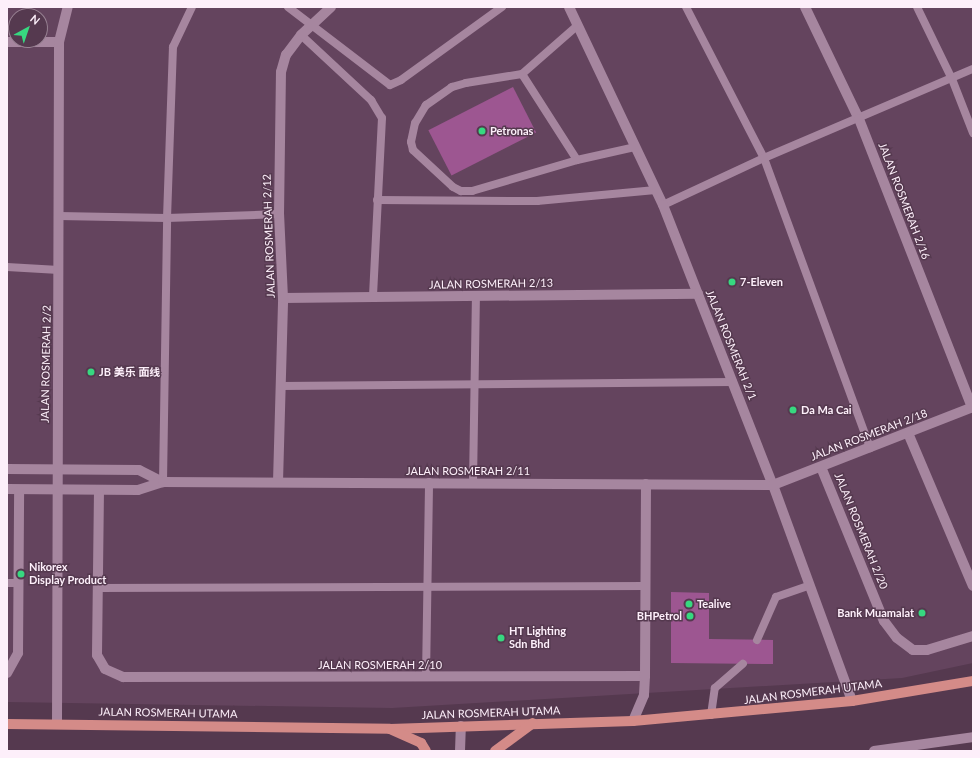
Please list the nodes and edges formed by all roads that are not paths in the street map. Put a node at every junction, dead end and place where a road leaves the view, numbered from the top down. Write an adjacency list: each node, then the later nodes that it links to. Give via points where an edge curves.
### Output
1 (68, 7): 14 (street, JALAN ROSMERAH 2/2)
2 (192, 7): 28 (lane, via 173,47)
3 (288, 7): 10 (lane)
4 (331, 7): 10 (street, JALAN ROSMERAH 2/12)
5 (502, 7): 10 (lane, via 401,80 390,85)
6 (569, 7): 11 (street, JALAN ROSMERAH 2/1)
7 (686, 7): 21 (lane)
8 (805, 7): 18 (street, JALAN ROSMERAH 2/16)
9 (917, 7): 17 (lane)
10 (312, 24): 12 (street, JALAN ROSMERAH 2/12)
11 (578, 25): 16 (lane); 20 (street, JALAN ROSMERAH 2/1)
12 (301, 35): 24 (lane, via 379,108 382,118); 26 (street, JALAN ROSMERAH 2/12, via 286,55 281,72)
13 (7, 42): 14 (street)
14 (59, 42): 27 (street, JALAN ROSMERAH 2/2)
15 (973, 69): 17 (lane)
16 (522, 74): 22 (lane); 22 (lane, via 452,87 426,105 415,123 411,142 413,150 453,187 461,191 472,191)
17 (952, 79): 18 (lane); 19 (lane)
18 (859, 119): 21 (lane); 38 (street, JALAN ROSMERAH 2/16)
19 (973, 133)
20 (635, 147): 22 (lane); 23 (street, JALAN ROSMERAH 2/1)
21 (764, 158): 25 (lane); 40 (lane)
22 (577, 160)
23 (655, 190): 24 (lane, via 537,201); 25 (street, JALAN ROSMERAH 2/1)
24 (377, 200): 33 (lane)
25 (663, 205): 31 (street, JALAN ROSMERAH 2/1)
26 (279, 214): 28 (lane); 34 (street, JALAN ROSMERAH 2/12)
27 (59, 216): 28 (lane); 30 (street, JALAN ROSMERAH 2/2)
28 (167, 218): 44 (lane)
29 (7, 267): 30 (lane)
30 (59, 270): 43 (street, JALAN ROSMERAH 2/2)
31 (698, 294): 32 (street, JALAN ROSMERAH 2/13); 35 (street, JALAN ROSMERAH 2/1)
32 (476, 296): 33 (street, JALAN ROSMERAH 2/13); 36 (lane)
33 (373, 297): 34 (street, JALAN ROSMERAH 2/13)
34 (283, 298): 37 (street, JALAN ROSMERAH 2/12)
35 (734, 382): 36 (lane); 49 (street, JALAN ROSMERAH 2/1)
36 (475, 385): 37 (lane); 47 (lane)
37 (282, 386): 45 (street, JALAN ROSMERAH 2/12)
38 (973, 408): 39 (street, JALAN ROSMERAH 2/18)
39 (908, 433): 40 (street, JALAN ROSMERAH 2/18); 58 (street)
40 (870, 448): 41 (street, JALAN ROSMERAH 2/18)
41 (821, 466): 49 (street, JALAN ROSMERAH 2/18); 60 (street, JALAN ROSMERAH 2/20, via 884,621 897,638 913,650 927,650)
42 (7, 469): 43 (street, JALAN ROSMERAH 2/11)
43 (57, 469): 44 (street, JALAN ROSMERAH 2/11, via 139,470); 51 (street, JALAN ROSMERAH 2/2)
44 (163, 482): 45 (street, JALAN ROSMERAH 2/11); 53 (street, JALAN ROSMERAH 2/11, via 138,490)
45 (278, 482): 46 (street, JALAN ROSMERAH 2/11)
46 (429, 482): 47 (street, JALAN ROSMERAH 2/11); 56 (lane)
47 (473, 483): 48 (street, JALAN ROSMERAH 2/11)
48 (646, 484): 49 (street, JALAN ROSMERAH 2/11); 57 (street)
49 (773, 485): 55 (street, JALAN ROSMERAH 2/1)
50 (7, 489): 52 (street, JALAN ROSMERAH 2/11)
51 (57, 489): 52 (street, JALAN ROSMERAH 2/11); 53 (street, JALAN ROSMERAH 2/11); 72 (street, JALAN ROSMERAH 2/2)
52 (20, 490): 54 (street)
53 (99, 490): 59 (street, JALAN ROSMERAH 2/10)
54 (12, 583): 63 (street, via 18,653)
55 (810, 585): 61 (lane, via 776,597); 67 (street, JALAN ROSMERAH 2/1)
56 (427, 586): 57 (lane); 59 (lane); 65 (lane)
57 (646, 586): 64 (street)
58 (973, 586)
59 (98, 588): 65 (street, JALAN ROSMERAH 2/10, via 97,655 105,669 123,677)
60 (973, 636)
61 (757, 640)
62 (743, 664): 68 (lane, via 714,688)
63 (7, 673)
64 (645, 676): 65 (street, JALAN ROSMERAH 2/10); 69 (street, via 644,695)
65 (426, 677)
66 (973, 681): 67 (main road, JALAN ROSMERAH UTAMA)
67 (852, 701): 68 (main road, JALAN ROSMERAH UTAMA)
68 (711, 715): 69 (main road, JALAN ROSMERAH UTAMA)
69 (633, 720): 70 (main road, JALAN ROSMERAH UTAMA)
70 (533, 723): 73 (main road, JALAN ROSMERAH UTAMA); 79 (main road)
71 (7, 724): 72 (main road, JALAN ROSMERAH UTAMA)
72 (57, 724): 74 (main road, JALAN ROSMERAH UTAMA)
73 (461, 726): 74 (main road, JALAN ROSMERAH UTAMA); 78 (street)
74 (390, 729): 77 (main road, via 421,743)
75 (973, 737): 76 (street)
76 (929, 748): 80 (street)
77 (426, 751)
78 (460, 751)
79 (495, 751)
80 (874, 751)

